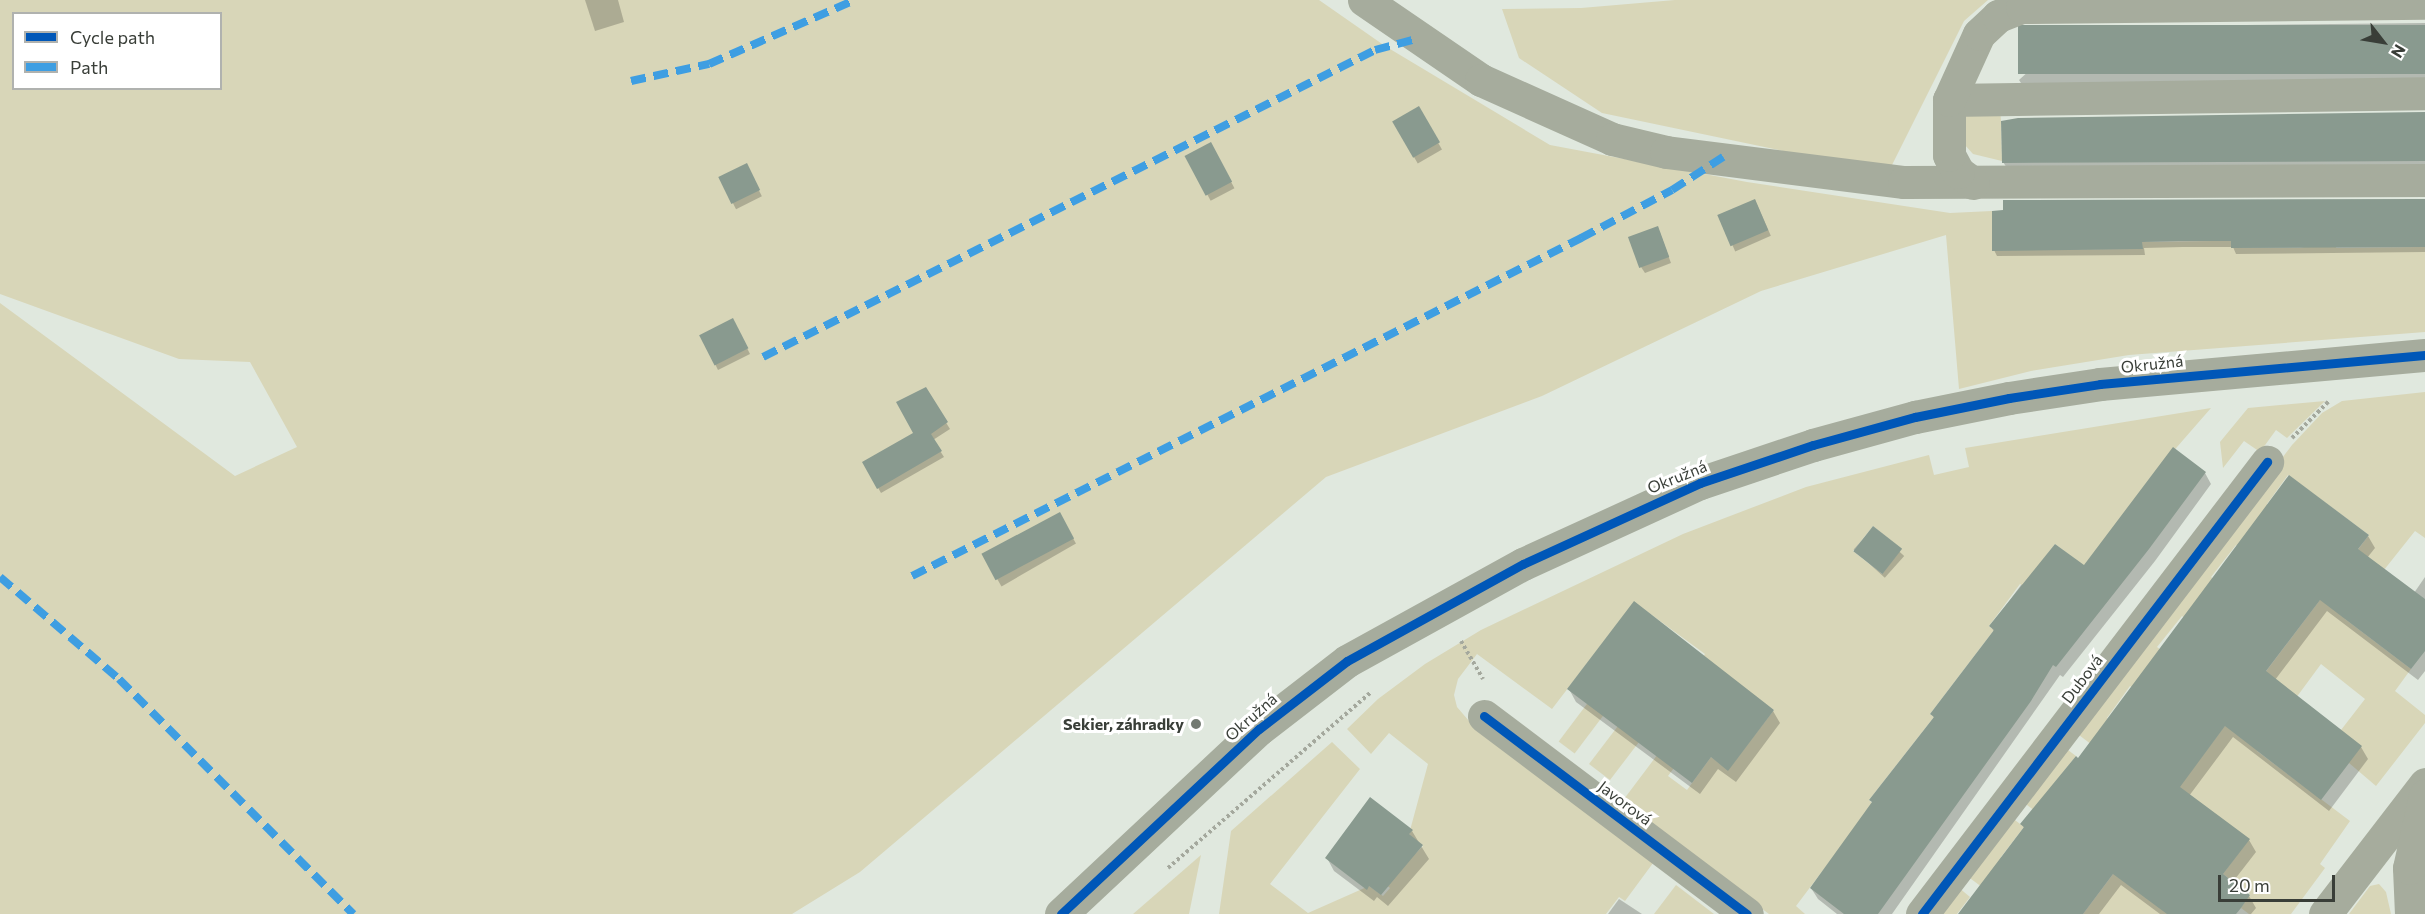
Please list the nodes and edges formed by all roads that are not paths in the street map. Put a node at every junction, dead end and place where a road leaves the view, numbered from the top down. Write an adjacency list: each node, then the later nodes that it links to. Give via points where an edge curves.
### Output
1 (1364, 0): 6 (street, via 1481,80 1612,139 1666,152 1904,182)
2 (2425, 3): 4 (street, via 2022,7 1998,16 1979,34)
3 (2425, 93): 4 (street)
4 (1949, 100): 6 (street, via 1949,155 1958,172)
5 (2425, 180): 6 (street)
6 (1973, 183)
7 (2425, 355): 12 (street, Okružná, via 2100,384 2009,398 1824,441 1701,483 1523,564 1347,661 1259,729)
8 (2266, 462): 14 (street, Dubová)
9 (1484, 716): 13 (street, Javorová)
10 (2425, 784): 15 (street)
11 (2425, 796): 16 (street, via 2409,867)
12 (1061, 914)
13 (1747, 914)
14 (1922, 914)
15 (2325, 914)
16 (2410, 914)

